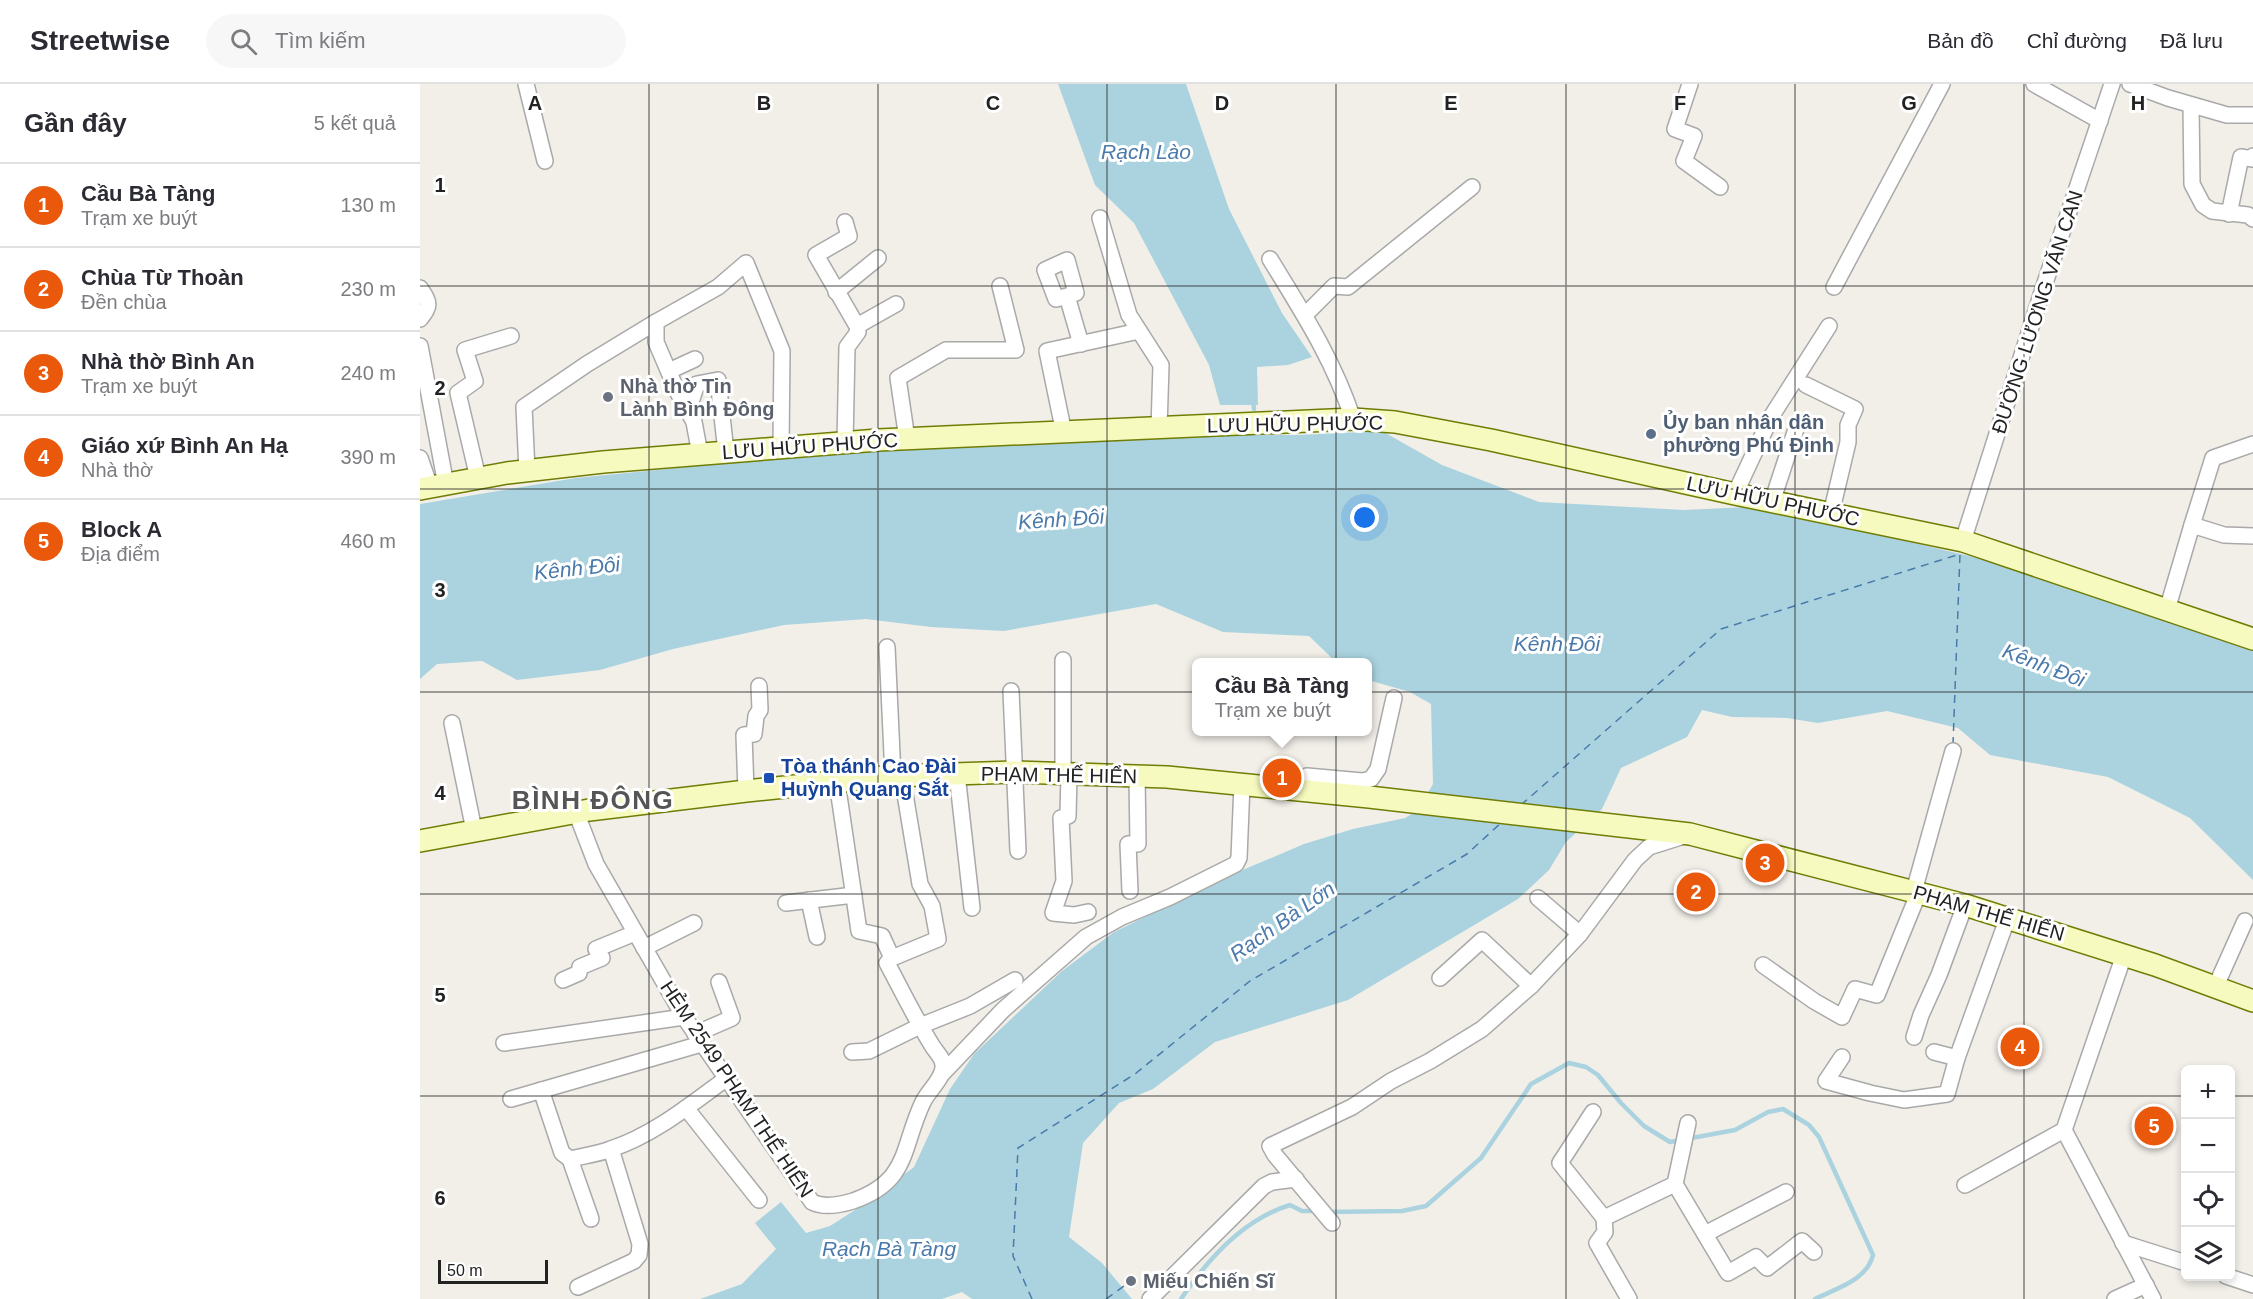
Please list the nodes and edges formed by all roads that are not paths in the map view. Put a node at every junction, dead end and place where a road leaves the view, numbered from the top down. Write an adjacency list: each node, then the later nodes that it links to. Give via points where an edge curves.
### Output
1 (526, 84): 11 (street)
2 (1690, 84): 13 (street, via 1675,129 1694,136 1684,161)
3 (1942, 84): 21 (street)
4 (2034, 84): 9 (street)
5 (2112, 84): 9 (street, ĐƯỜNG LƯƠNG VĂN CAN)
6 (2130, 84): 7 (street)
7 (2191, 105): 8 (street, via 2227,115); 14 (street, via 2192,184 2203,205)
8 (2253, 115)
9 (2100, 120): 58 (street, ĐƯỜNG LƯƠNG VĂN CAN)
10 (2253, 156): 14 (street, via 2241,157)
11 (545, 161)
12 (1472, 187): 26 (street, via 1348,287 1334,286)
13 (1720, 187)
14 (2229, 214): 16 (street)
15 (1100, 218): 31 (street, via 1129,315)
16 (2253, 219)
17 (845, 222): 23 (street, via 849,236 816,255)
18 (878, 258): 23 (street)
19 (1270, 259): 26 (street)
20 (1000, 286): 43 (street, via 1016,350 946,350 898,378)
21 (1834, 287)
22 (420, 288): 27 (street, via 429,306)
23 (836, 292): 29 (street)
24 (1067, 296): 33 (street)
25 (896, 304): 29 (street)
26 (1305, 315): 39 (street, via 1340,380)
27 (420, 319)
28 (656, 322): 36 (street, via 656,342); 46 (street, via 718,287 746,263 782,351); 50 (street, via 524,407)
29 (857, 326): 44 (street, via 858,332 847,347)
30 (1829, 326): 53 (street, via 1771,417)
31 (1139, 331): 33 (street); 40 (street, via 1161,365)
32 (511, 336): 51 (street, via 465,350 475,381 458,393)
33 (1081, 344): 42 (street, via 1047,351)
34 (420, 346): 52 (street)
35 (695, 359): 36 (street)
36 (669, 371): 38 (street)
37 (1806, 385): 55 (street, via 1855,409 1848,425 1848,442)
38 (688, 411): 47 (street, via 697,384 718,380); 48 (street)
39 (1353, 419): 40 (main road, LƯU HỮU PHƯỚC); 53 (main road, LƯU HỮU PHƯỚC, via 1491,440)
40 (1159, 428): 42 (main road, LƯU HỮU PHƯỚC)
41 (1796, 429): 54 (street)
42 (1064, 434): 43 (main road, LƯU HỮU PHƯỚC)
43 (907, 439): 44 (main road, LƯU HỮU PHƯỚC)
44 (845, 443): 46 (main road, LƯU HỮU PHƯỚC)
45 (2253, 444): 56 (street, via 2213,458)
46 (781, 448): 47 (main road, LƯU HỮU PHƯỚC)
47 (726, 452): 48 (main road, LƯU HỮU PHƯỚC)
48 (700, 454): 50 (main road, LƯU HỮU PHƯỚC)
49 (420, 458): 52 (street)
50 (527, 471): 51 (main road, LƯU HỮU PHƯỚC)
51 (478, 478): 52 (main road, LƯU HỮU PHƯỚC)
52 (432, 487)
53 (1735, 494): 54 (main road, LƯU HỮU PHƯỚC)
54 (1772, 502): 55 (main road, LƯU HỮU PHƯỚC)
55 (1831, 514): 58 (main road, LƯU HỮU PHƯỚC)
56 (2193, 525): 57 (street, via 2224,535); 59 (street)
57 (2253, 536)
58 (1964, 542): 59 (main road, LƯU HỮU PHƯỚC)
59 (2166, 610): 60 (main road, LƯU HỮU PHƯỚC)
60 (2253, 639)
61 (887, 647): 72 (street)
62 (1063, 660): 70 (street)
63 (759, 686): 76 (street, via 760,710 754,734 744,735)
64 (1011, 691): 68 (street)
65 (1394, 698): 75 (street, via 1378,769 1371,779 1307,776)
66 (452, 723): 78 (street)
67 (1953, 751): 83 (street)
68 (1014, 772): 69 (main road, PHẠM THẾ HIỂN); 70 (main road, PHẠM THẾ HIỂN); 81 (street)
69 (957, 774): 72 (main road, PHẠM THẾ HIỂN); 89 (street)
70 (1066, 774): 71 (main road, PHẠM THẾ HIỂN); 90 (street, via 1068,816 1061,818 1064,881 1053,913)
71 (1137, 775): 74 (main road, PHẠM THẾ HIỂN); 82 (street, via 1138,844 1128,844)
72 (897, 776): 73 (main road, PHẠM THẾ HIỂN); 99 (street, via 920,884 933,906 938,939)
73 (837, 782): 76 (main road, PHẠM THẾ HIỂN); 84 (street)
74 (1242, 784): 75 (main road, PHẠM THẾ HIỂN); 117 (street, HẺM 2549 PHẠM THẾ HIỂN, via 1236,864 1086,938 1003,1010)
75 (1287, 789): 79 (main road, PHẠM THẾ HIỂN)
76 (746, 791): 77 (main road, PHẠM THẾ HIỂN)
77 (576, 812): 78 (main road, PHẠM THẾ HIỂN); 94 (street, HẺM 2549 PHẠM THẾ HIỂN, via 596,864)
78 (474, 830): 80 (main road, PHẠM THẾ HIỂN)
79 (1690, 834): 83 (main road, PHẠM THẾ HIỂN); 95 (street, via 1649,847)
80 (420, 841)
81 (1018, 851)
82 (1130, 891)
83 (1916, 892): 88 (main road, PHẠM THẾ HIỂN); 100 (street, via 1877,995 1855,989 1842,1017)
84 (854, 895): 86 (street); 99 (street, via 859,931 882,936)
85 (1538, 898): 95 (street)
86 (809, 900): 87 (street); 96 (street)
87 (786, 903)
88 (1965, 905): 91 (main road, PHẠM THẾ HIỂN); 110 (street)
89 (972, 908)
90 (1088, 912)
91 (2006, 918): 98 (main road, PHẠM THẾ HIỂN); 116 (street)
92 (2245, 921): 106 (street)
93 (694, 923): 97 (street)
94 (635, 933): 97 (street, HẺM 2549 PHẠM THẾ HIỂN); 102 (street, via 596,949 602,958)
95 (1580, 934): 105 (street)
96 (817, 937)
97 (644, 948): 108 (street, HẺM 2549 PHẠM THẾ HIỂN)
98 (2124, 955): 106 (main road, PHẠM THẾ HIỂN); 124 (street)
99 (892, 958): 109 (street, via 887,963)
100 (1763, 965)
101 (1440, 978): 105 (street, via 1482,940)
102 (563, 980)
103 (1015, 980): 109 (street, via 970,1006)
104 (719, 982): 111 (street, via 732,1018)
105 (1531, 986): 127 (street, via 1473,1035 1352,1107 1270,1146)
106 (2215, 988): 107 (main road, PHẠM THẾ HIỂN)
107 (2253, 1001)
108 (684, 1017): 111 (street, HẺM 2549 PHẠM THẾ HIỂN); 112 (street)
109 (920, 1026): 113 (street, via 870,1051); 117 (street, via 942,1060)
110 (1914, 1036)
111 (698, 1039): 118 (street, HẺM 2549 PHẠM THẾ HIỂN); 119 (street)
112 (504, 1043)
113 (852, 1052)
114 (1934, 1052): 116 (street)
115 (1842, 1057): 116 (street, via 1826,1081 1904,1100 1947,1094)
116 (1957, 1058)
117 (941, 1075): 118 (street, HẺM 2549 PHẠM THẾ HIỂN, via 922,1103 901,1163 890,1180 852,1202 824,1205 812,1202)
118 (727, 1078): 121 (street)
119 (541, 1090): 120 (street); 126 (street, via 562,1153)
120 (511, 1099)
121 (686, 1108): 125 (street, via 648,1133); 131 (street)
122 (1593, 1112): 132 (street, via 1560,1163)
123 (1688, 1123): 128 (street)
124 (2064, 1130): 129 (street); 136 (street)
125 (611, 1149): 126 (street); 141 (street, via 640,1244 639,1255)
126 (570, 1159): 133 (street)
127 (1296, 1179): 134 (street); 144 (street, via 1264,1186)
128 (1675, 1184): 132 (street); 135 (street)
129 (1965, 1185)
130 (1786, 1192): 135 (street)
131 (759, 1200)
132 (1604, 1218): 143 (street, via 1605,1232 1597,1243)
133 (591, 1219)
134 (1332, 1223)
135 (1705, 1234): 137 (street, via 1728,1273 1756,1257 1767,1268 1802,1241)
136 (2123, 1243): 138 (street); 142 (street)
137 (1814, 1252)
138 (2181, 1261)
139 (2235, 1279): 140 (street)
140 (2253, 1286)
141 (578, 1287)
142 (2149, 1292): 145 (street)
143 (1627, 1298)
144 (1150, 1299)
145 (2115, 1299)

